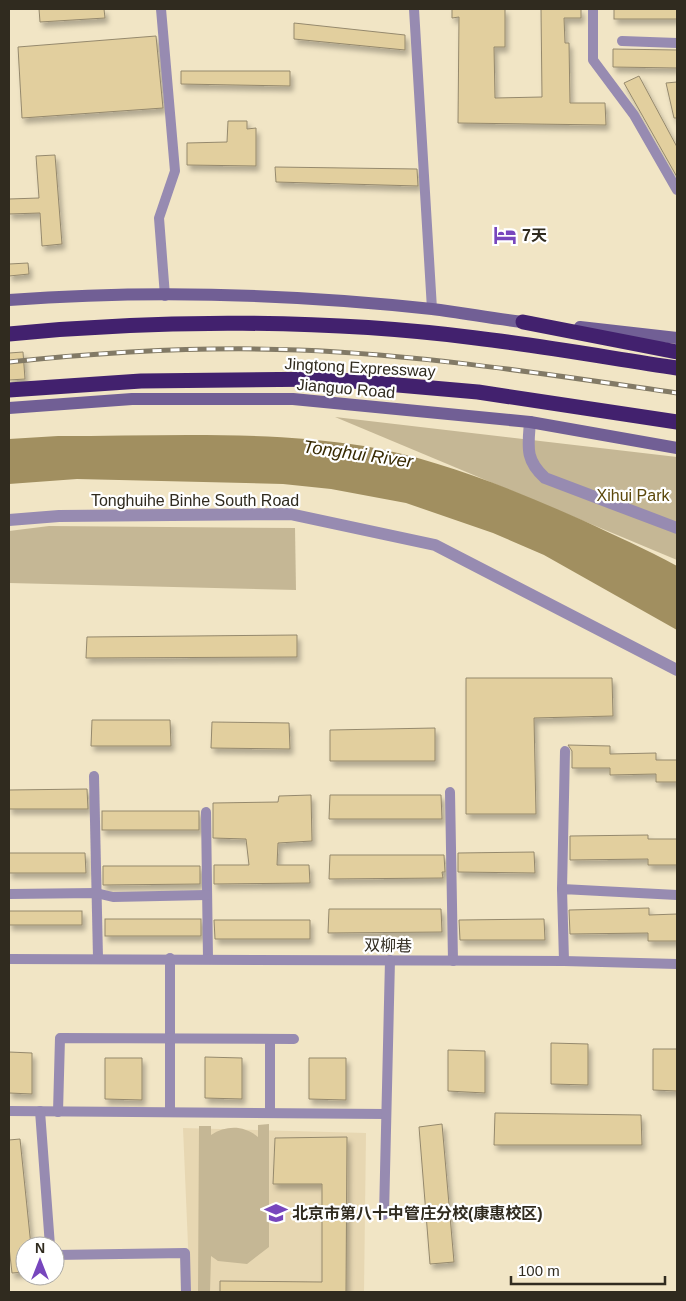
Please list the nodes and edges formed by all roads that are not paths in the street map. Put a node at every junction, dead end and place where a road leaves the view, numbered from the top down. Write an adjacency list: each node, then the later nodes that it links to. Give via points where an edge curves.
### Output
1 (161, 9): 7 (street, via 175,171 160,218)
2 (414, 9): 9 (street)
3 (593, 9): 6 (street, via 593,60 634,116)
4 (622, 41): 5 (street)
5 (677, 43)
6 (677, 190)
7 (165, 296): 8 (main road); 9 (main road, via 271,298)
8 (9, 300)
9 (432, 309): 10 (main road)
10 (524, 322): 12 (main road); 13 (highway)
11 (9, 334): 14 (highway, via 138,326 334,326 475,337)
12 (677, 338)
13 (677, 352)
14 (677, 368)
15 (9, 390): 18 (highway, Jingtong Expressway, via 141,381 328,379 478,392)
16 (9, 408): 17 (main road, Jianguo Road, via 132,399 293,399)
17 (530, 422): 19 (main road, Jianguo Road); 21 (street, via 529,456 534,468 545,478)
18 (677, 422)
19 (677, 448)
20 (9, 520): 22 (street, Tonghuihe Binhe South Road, via 59,516 290,514 435,545)
21 (677, 528)
22 (677, 670)
23 (565, 751): 27 (street)
24 (94, 776): 29 (street)
25 (450, 792): 37 (street)
26 (206, 812): 30 (street)
27 (562, 889): 31 (street); 38 (street)
28 (9, 894): 29 (street)
29 (96, 894): 30 (street, via 113,897); 32 (street)
30 (207, 895): 35 (street)
31 (677, 895)
32 (98, 958): 33 (street, 双柳巷); 34 (street, 双柳巷)
33 (170, 958): 35 (street, 双柳巷); 40 (street)
34 (9, 959)
35 (208, 959): 36 (street, 双柳巷)
36 (390, 960): 37 (street, 双柳巷); 48 (street)
37 (453, 961): 38 (street, 双柳巷)
38 (564, 961): 39 (street, 双柳巷)
39 (677, 964)
40 (170, 1038): 41 (street); 45 (street, via 60,1038); 46 (street)
41 (270, 1039): 42 (street); 47 (street)
42 (294, 1039)
43 (9, 1111): 44 (street)
44 (40, 1112): 45 (street); 50 (street)
45 (58, 1112): 46 (street)
46 (170, 1112): 47 (street)
47 (270, 1113): 48 (street)
48 (386, 1114): 49 (street)
49 (384, 1215)
50 (49, 1236)
51 (65, 1254): 52 (street, via 184,1253)
52 (186, 1292)

